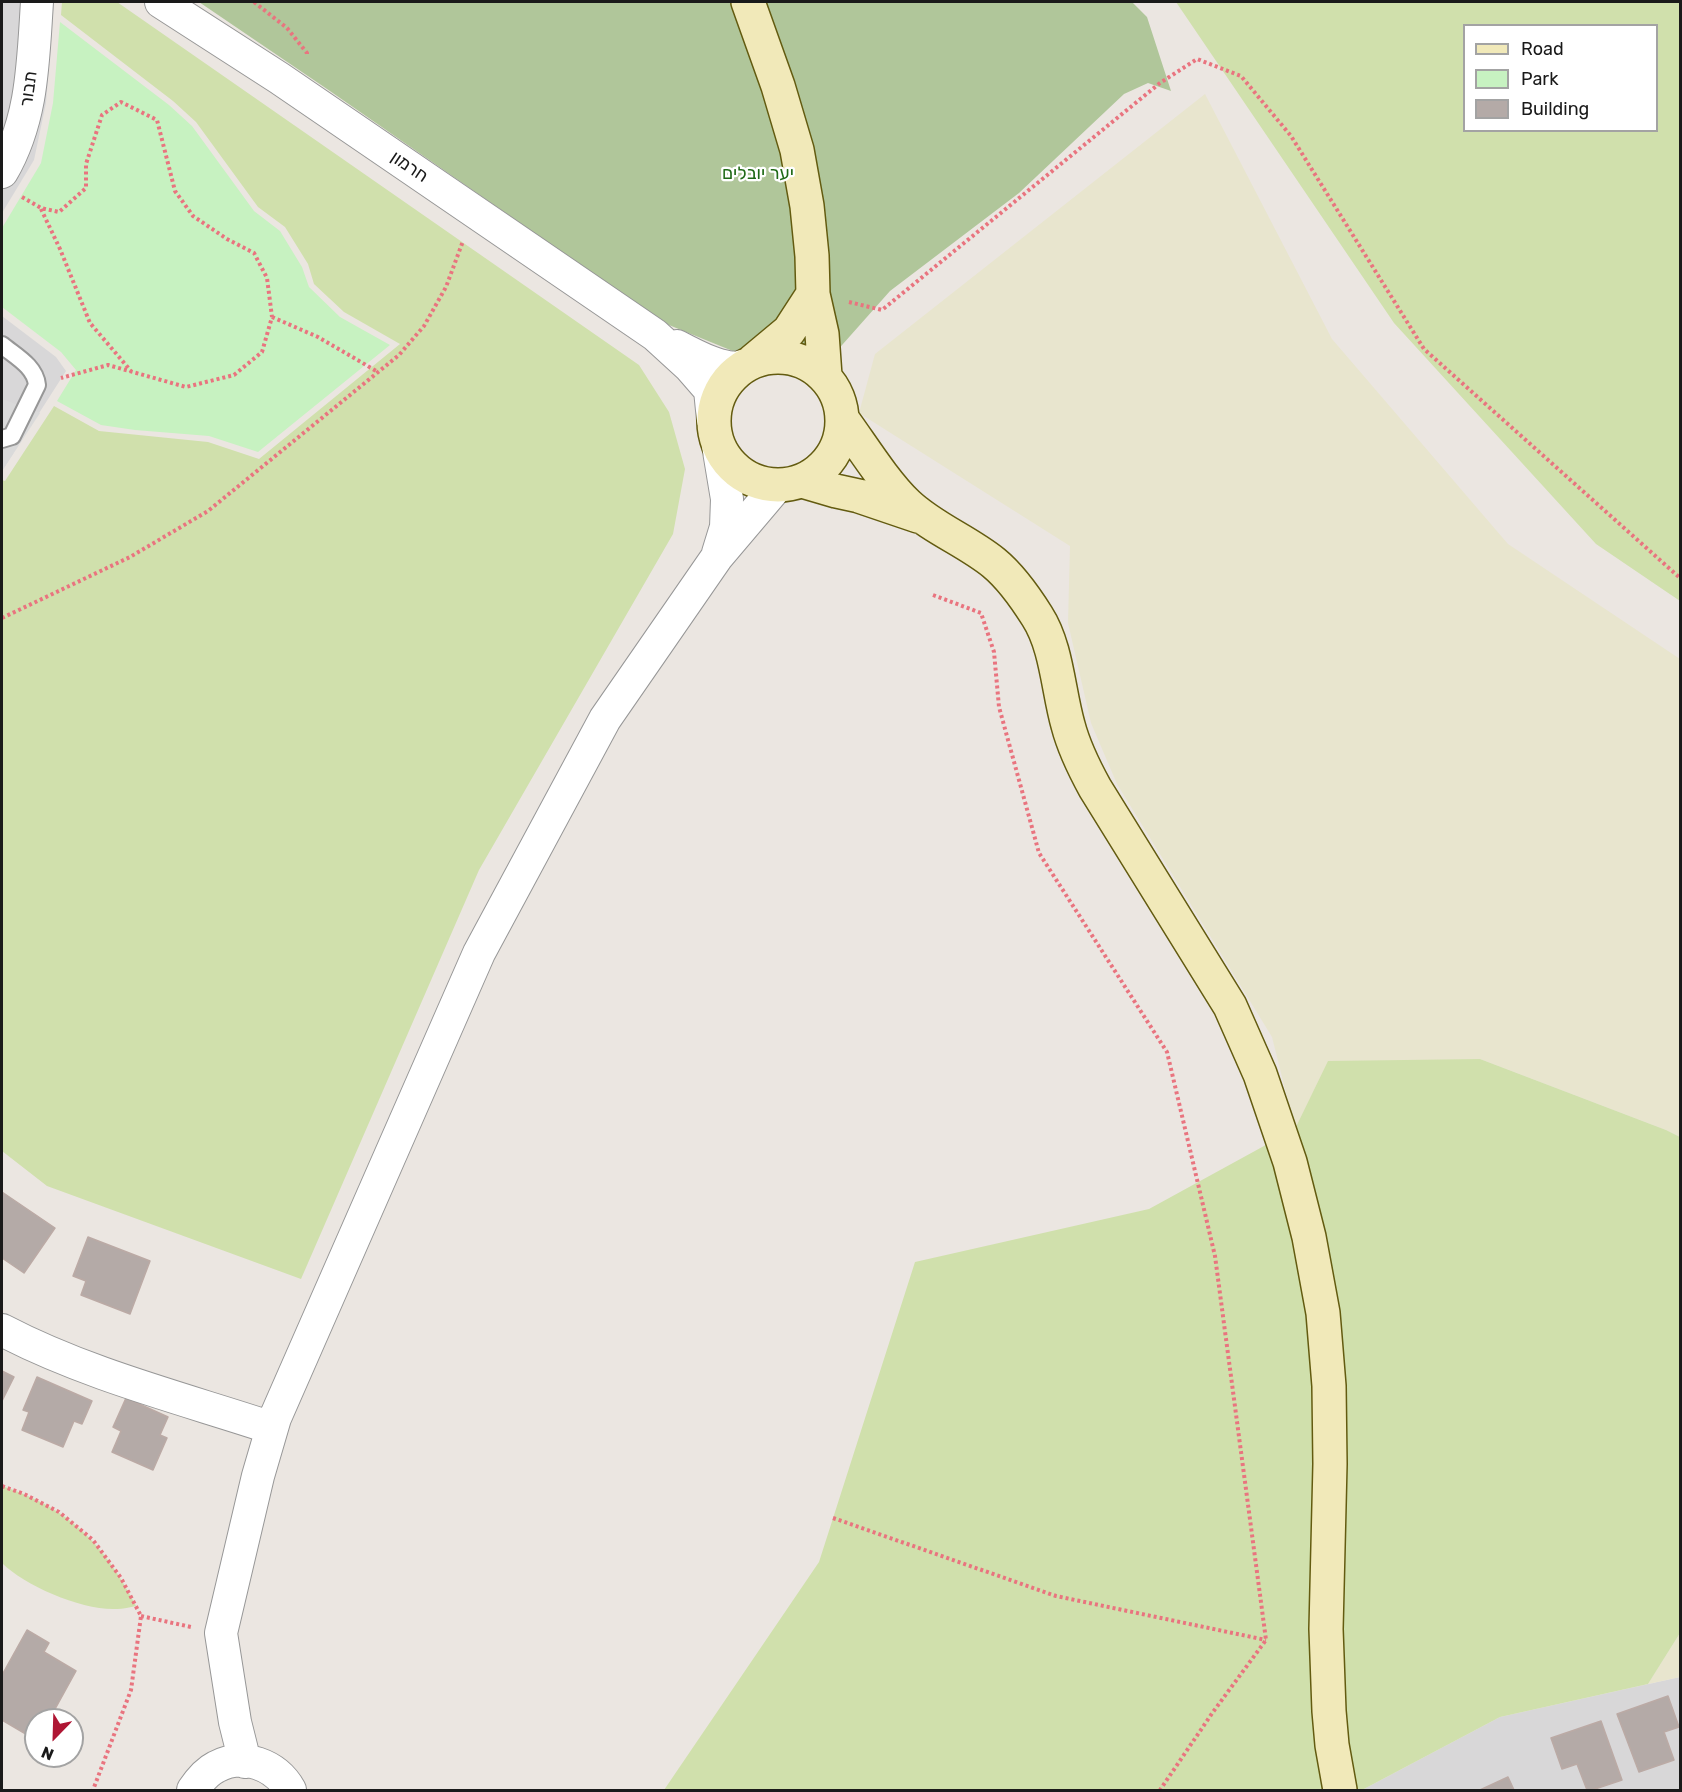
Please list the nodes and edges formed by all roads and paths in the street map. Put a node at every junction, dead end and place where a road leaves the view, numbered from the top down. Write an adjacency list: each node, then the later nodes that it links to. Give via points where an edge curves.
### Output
1 (37, 2): 4 (street, תבור, via 28,103)
2 (160, 2): 7 (street, חרמון)
3 (748, 2): 8 (street, via 797,150 807,206)
4 (2, 172)
5 (21, 197): 6 (path)
6 (41, 208): 9 (path, via 59,212 86,188 86,164 102,114 121,102 157,120 175,191 193,216 254,253 267,278); 13 (path, via 90,323)
7 (473, 210): 10 (street, חרמון); 14 (path, via 446,286 424,326)
8 (813, 294): 12 (street, via 789,331); 15 (street, via 822,334); 23 (path, via 882,310 1160,82 1197,59 1241,76 1291,136 1424,349)
9 (272, 317): 13 (path, via 262,352 234,375 186,387); 14 (path, via 318,337)
10 (655, 335): 12 (street, via 708,361 736,369); 18 (street, via 710,390)
11 (2, 345): 16 (lane, via 30,368)
12 (748, 364): 15 (street, via 778,356 791,357); 18 (street, via 718,395)
13 (131, 372): 16 (path, via 108,365)
14 (378, 372): 25 (path, via 208,511 130,557)
15 (825, 376): 17 (street, via 838,397)
16 (38, 385): 19 (lane, via 12,436)
17 (843, 420): 20 (street, via 838,446 823,467); 21 (street, via 901,497)
18 (716, 433): 20 (street, via 731,466 741,473 753,480); 22 (street, via 727,499 726,527)
19 (2, 439)
20 (790, 483): 21 (street, via 859,496); 22 (street)
21 (928, 520): 38 (street, via 994,563 1016,585 1039,618 1053,655 1078,755 1230,1006 1260,1074 1290,1162 1322,1302 1329,1376 1326,1629 1329,1711)
22 (717, 557): 27 (street, via 604,719 479,952)
23 (1680, 578)
24 (933, 595): 32 (path, via 981,613 994,652 999,707 1040,853 1167,1052 1215,1256)
25 (2, 618)
26 (2, 1330): 27 (street, via 83,1366)
27 (272, 1428): 31 (street)
28 (2, 1486): 30 (path, via 59,1512 93,1540 121,1578)
29 (833, 1518): 32 (path, via 1056,1596)
30 (141, 1616): 31 (path); 34 (path, via 131,1689)
31 (221, 1633): 33 (street)
32 (1266, 1640): 37 (path)
33 (245, 1762): 35 (street, via 233,1761 216,1767); 36 (street, via 269,1768)
34 (93, 1791)
35 (193, 1791)
36 (290, 1791)
37 (1160, 1791)
38 (1340, 1791)

